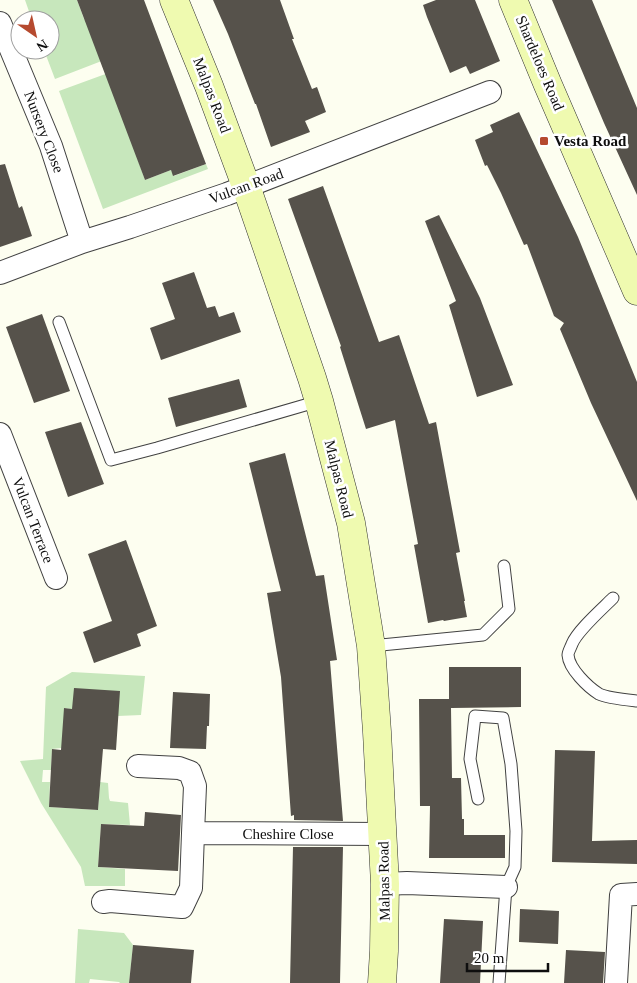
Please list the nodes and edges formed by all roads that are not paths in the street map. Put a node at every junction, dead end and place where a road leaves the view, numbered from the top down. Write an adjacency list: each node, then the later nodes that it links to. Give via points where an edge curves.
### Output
1 (174, 0): 5 (main road, Malpas Road)
2 (513, 0): 8 (main road, Shardeloes Road)
3 (0, 23): 6 (street, Nursery Close, via 51,146)
4 (490, 92): 5 (street, Vulcan Road)
5 (246, 186): 6 (street, Vulcan Road); 10 (main road, Malpas Road)
6 (82, 242): 7 (street, Vulcan Road)
7 (0, 273)
8 (637, 291)
9 (59, 322): 10 (lane, via 111,460)
10 (319, 401): 15 (main road, Malpas Road, via 351,523)
11 (0, 434): 13 (street, Vulcan Terrace)
12 (504, 566): 15 (lane, via 509,609 483,635)
13 (56, 578)
14 (613, 598): 16 (lane, via 584,627 568,655 579,677 600,694)
15 (371, 646): 20 (main road, Malpas Road)
16 (637, 700)
17 (138, 766): 19 (street, via 179,768 190,772 195,786)
18 (478, 799): 22 (lane, via 470,759 475,716 503,718 511,764 516,831 515,867)
19 (193, 833): 20 (street, Cheshire Close); 24 (street, via 191,888 182,907)
20 (383, 834): 21 (main road, Malpas Road)
21 (385, 884): 22 (street); 25 (main road, Malpas Road)
22 (506, 887): 26 (lane)
23 (629, 894): 27 (street)
24 (103, 902)
25 (382, 983)
26 (499, 983)
27 (616, 983)

